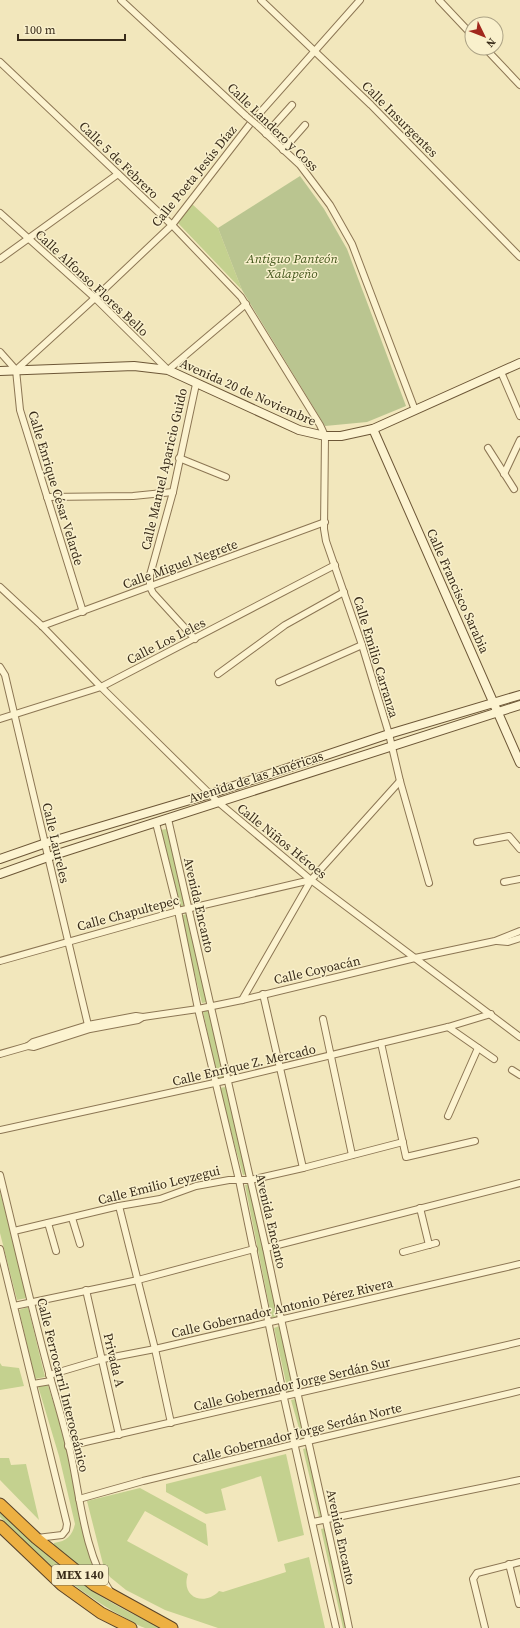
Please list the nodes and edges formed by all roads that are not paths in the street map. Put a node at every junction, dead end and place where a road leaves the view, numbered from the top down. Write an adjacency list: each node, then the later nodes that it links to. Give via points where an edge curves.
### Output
1 (121, 0): 12 (street, Calle Landero y Coss, bridge)
2 (261, 0): 6 (street, Calle Insurgentes)
3 (360, 0): 6 (street, Calle Poeta Jesús Díaz)
4 (439, 0): 5 (street)
5 (464, 27)
6 (315, 52): 16 (street, Calle Poeta Jesús Díaz, via 250,124); 18 (street, Calle Insurgentes)
7 (492, 56): 9 (street)
8 (0, 62): 14 (street, Calle 5 de Febrero)
9 (520, 85)
10 (292, 105): 12 (street)
11 (305, 125): 13 (street)
12 (266, 134): 13 (street, Calle Landero y Coss)
13 (283, 150): 29 (street, Calle Landero y Coss, via 307,173 330,205 352,244)
14 (118, 174): 16 (street, Calle 5 de Febrero); 17 (street)
15 (0, 214): 17 (street, Calle Alfonso Flores Bello)
16 (172, 225): 20 (street, Calle Poeta Jesús Díaz); 21 (street, Calle 5 de Febrero)
17 (28, 239): 19 (street); 20 (street, Calle Alfonso Flores Bello)
18 (520, 257)
19 (0, 259)
20 (95, 298): 24 (street, Calle Poeta Jesús Díaz); 25 (street, Calle Alfonso Flores Bello)
21 (246, 304): 25 (street); 32 (street, Calle 5 de Febrero, via 320,425)
22 (0, 352): 24 (street)
23 (520, 363): 27 (main road, Avenida 20 de Noviembre)
24 (16, 370): 25 (main road, Avenida 20 de Noviembre, via 134,366); 26 (main road, Avenida 20 de Noviembre); 40 (street, Calle Enrique César Velarde, via 20,410)
25 (168, 370): 28 (main road, Avenida 20 de Noviembre)
26 (0, 371)
27 (501, 372): 29 (main road, Avenida 20 de Noviembre); 30 (street)
28 (196, 384): 32 (main road, Avenida 20 de Noviembre, via 299,430); 35 (street, Calle Manuel Aparicio Guido)
29 (415, 410): 31 (main road, Avenida 20 de Noviembre)
30 (520, 416)
31 (373, 429): 32 (main road, Avenida 20 de Noviembre, via 341,436); 55 (main road, Calle Francisco Sarabia)
32 (324, 436): 41 (street, Calle Emilio Carranza)
33 (520, 440): 36 (street)
34 (488, 448): 36 (street)
35 (179, 458): 37 (street); 39 (street, Calle Manuel Aparicio Guido)
36 (504, 474): 38 (street)
37 (226, 477)
38 (514, 489)
39 (173, 492): 40 (street, via 134,496); 44 (street, Calle Manuel Aparicio Guido, via 150,576)
40 (47, 497): 46 (street, Calle Enrique César Velarde)
41 (325, 522): 42 (street, Calle Emilio Carranza, via 326,541); 44 (street, Calle Miguel Negrete)
42 (335, 565): 45 (street, Calle Emilio Carranza); 48 (street, Calle Los Leles)
43 (0, 587): 47 (street, Calle Niños Héroes)
44 (150, 587): 46 (street, Calle Miguel Negrete); 48 (street, via 157,599)
45 (344, 592): 49 (street, Calle Emilio Carranza); 51 (street, via 285,625)
46 (83, 612): 47 (street, Calle Miguel Negrete)
47 (42, 626): 53 (street, Calle Niños Héroes)
48 (195, 638): 53 (street, Calle Los Leles)
49 (362, 645): 52 (street); 60 (street, Calle Emilio Carranza)
50 (0, 667): 58 (street, Calle Laureles, via 5,675)
51 (218, 674)
52 (278, 682)
53 (101, 687): 58 (street, Calle Los Leles); 64 (street, Calle Niños Héroes)
54 (520, 695): 55 (main road, Avenida de las Américas)
55 (495, 703): 57 (main road, Calle Francisco Sarabia); 60 (main road, Avenida de las Américas)
56 (520, 706): 57 (main road, Avenida de las Américas)
57 (499, 712): 61 (main road, Avenida de las Américas); 62 (main road, Calle Francisco Sarabia)
58 (14, 714): 59 (street, Calle Los Leles); 69 (street, Calle Laureles)
59 (0, 719)
60 (388, 734): 61 (street, Calle Emilio Carranza); 64 (main road, Avenida de las Américas)
61 (390, 746): 63 (street, Calle Emilio Carranza); 65 (main road, Avenida de las Américas)
62 (520, 763)
63 (400, 781): 75 (street); 77 (street, Calle Emilio Carranza)
64 (210, 794): 65 (street, Calle Niños Héroes); 69 (main road, Avenida de las Américas)
65 (218, 802): 66 (main road, Avenida de las Américas); 75 (street, Calle Niños Héroes)
66 (168, 819): 67 (main road, Avenida de las Américas); 78 (street, Avenida Encanto)
67 (156, 823): 71 (main road, Avenida de las Américas); 79 (street, Avenida Encanto)
68 (477, 842): 70 (street, via 509,836)
69 (46, 843): 71 (street, Calle Laureles); 72 (main road, Avenida de las Américas)
70 (520, 849)
71 (48, 857): 73 (main road, Avenida de las Américas); 83 (street, Calle Laureles)
72 (0, 859)
73 (0, 874)
74 (520, 879): 76 (street)
75 (310, 880): 78 (street, Calle Chapultepec); 84 (street, Calle Niños Héroes); 87 (street)
76 (504, 882)
77 (429, 883)
78 (190, 908): 79 (street, Calle Chapultepec); 88 (street, Avenida Encanto)
79 (178, 911): 83 (street, Calle Chapultepec); 89 (street, Avenida Encanto)
80 (520, 931): 82 (street, Calle Coyoacán)
81 (520, 938): 82 (street, Calle Coyoacán, via 508,942)
82 (496, 941): 84 (street, Calle Coyoacán)
83 (68, 942): 85 (street, Calle Chapultepec); 93 (street, Calle Laureles)
84 (415, 958): 86 (street, Calle Coyoacán); 90 (street, Calle Niños Héroes)
85 (0, 961)
86 (263, 994): 87 (street, Calle Coyoacán); 102 (street)
87 (242, 1000): 88 (street, Calle Coyoacán)
88 (211, 1006): 89 (street, Calle Coyoacán); 105 (street, Avenida Encanto)
89 (198, 1009): 91 (street, Calle Coyoacán); 106 (street, Avenida Encanto)
90 (491, 1014): 94 (street, Calle Enrique Z. Mercado); 95 (street, Calle Niños Héroes)
91 (143, 1017): 93 (street, Calle Coyoacán); 97 (street, Calle Coyoacán, via 90,1029 34,1047)
92 (323, 1019): 100 (street)
93 (88, 1025): 97 (street, Calle Coyoacán, via 33,1042)
94 (448, 1027): 96 (street, Calle Enrique Z. Mercado); 98 (street)
95 (520, 1037)
96 (381, 1043): 100 (street, Calle Enrique Z. Mercado); 110 (street)
97 (28, 1046): 99 (street, Calle Coyoacán)
98 (478, 1048): 101 (street); 107 (street)
99 (0, 1054)
100 (332, 1056): 102 (street, Calle Enrique Z. Mercado); 111 (street)
101 (494, 1059)
102 (279, 1067): 105 (street, Calle Enrique Z. Mercado); 112 (street)
103 (512, 1070): 104 (street)
104 (520, 1075)
105 (228, 1080): 106 (street, Calle Enrique Z. Mercado); 115 (street, Avenida Encanto)
106 (215, 1083): 108 (street, Calle Enrique Z. Mercado); 114 (street, Avenida Encanto)
107 (448, 1116)
108 (0, 1130)
109 (475, 1141): 110 (street, via 406,1157)
110 (403, 1142): 111 (street, Calle Emilio Leyzegui)
111 (352, 1155): 112 (street, Calle Emilio Leyzegui)
112 (303, 1168): 115 (street, Calle Emilio Leyzegui)
113 (0, 1175): 121 (street, Calle Ferrocarril Interoceánico)
114 (239, 1180): 115 (street, Calle Emilio Leyzegui); 117 (street, Calle Emilio Leyzegui, via 196,1186 160,1199); 127 (street, Avenida Encanto)
115 (250, 1180): 125 (street, Avenida Encanto)
116 (520, 1183): 118 (street)
117 (119, 1206): 119 (street, Calle Emilio Leyzegui); 131 (street)
118 (420, 1208): 124 (street); 125 (street)
119 (72, 1218): 120 (street, Calle Emilio Leyzegui); 123 (street)
120 (48, 1223): 121 (street, Calle Emilio Leyzegui); 128 (street)
121 (14, 1231): 133 (street, Calle Ferrocarril Interoceánico)
122 (436, 1243): 124 (street)
123 (80, 1244)
124 (429, 1245): 129 (street)
125 (266, 1248): 135 (street, Avenida Encanto)
126 (0, 1249): 134 (street)
127 (254, 1249): 131 (street); 136 (street, Avenida Encanto)
128 (56, 1251)
129 (403, 1252)
130 (520, 1264): 135 (street, Calle Gobernador Antonio Pérez Rivera)
131 (138, 1280): 132 (street); 138 (street)
132 (86, 1290): 133 (street); 139 (street, Privada A)
133 (30, 1302): 134 (street); 140 (street, Calle Ferrocarril Interoceánico)
134 (14, 1306): 141 (street)
135 (281, 1319): 136 (street, Calle Gobernador Antonio Pérez Rivera); 143 (street, Avenida Encanto)
136 (268, 1322): 138 (street, Calle Gobernador Antonio Pérez Rivera); 144 (street, Avenida Encanto)
137 (520, 1342): 143 (street, Calle Gobernador Jorge Serdán Sur)
138 (155, 1349): 139 (street, Calle Gobernador Antonio Pérez Rivera); 145 (street)
139 (103, 1360): 140 (street, Calle Gobernador Antonio Pérez Rivera); 146 (street, Privada A)
140 (50, 1378): 141 (street, Calle Gobernador Antonio Pérez Rivera); 149 (street, Calle Ferrocarril Interoceánico)
141 (33, 1384): 156 (street, via 67,1524 62,1534)
142 (520, 1391): 147 (street, Calle Gobernador Jorge Serdán Norte)
143 (299, 1394): 144 (street, Calle Gobernador Jorge Serdán Sur); 147 (street, Avenida Encanto)
144 (284, 1398): 145 (street, Calle Gobernador Jorge Serdán Sur); 148 (street, Avenida Encanto)
145 (171, 1423): 146 (street, Calle Gobernador Jorge Serdán Sur)
146 (119, 1435): 149 (street, Calle Gobernador Jorge Serdán Sur)
147 (308, 1441): 148 (street, Calle Gobernador Jorge Serdán Norte); 153 (street, Avenida Encanto)
148 (295, 1445): 151 (street, Calle Gobernador Jorge Serdán Norte); 154 (street, Avenida Encanto)
149 (68, 1446): 151 (street, Calle Ferrocarril Interoceánico)
150 (520, 1480): 153 (street)
151 (79, 1499): 159 (street, Calle Ferrocarril Interoceánico, via 96,1566)
152 (0, 1504): 156 (highway, MEX 140)
153 (326, 1519): 154 (street); 164 (street, Avenida Encanto)
154 (313, 1522): 163 (street, Avenida Encanto)
155 (0, 1526): 161 (highway, MEX 140, via 62,1585 101,1613)
156 (36, 1538): 159 (highway, MEX 140, via 94,1585)
157 (520, 1562): 158 (street)
158 (509, 1564): 160 (street); 165 (street, via 474,1576)
159 (114, 1597): 162 (highway, MEX 140)
160 (519, 1604)
161 (131, 1628)
162 (172, 1628)
163 (336, 1628)
164 (349, 1628)
165 (485, 1628)

